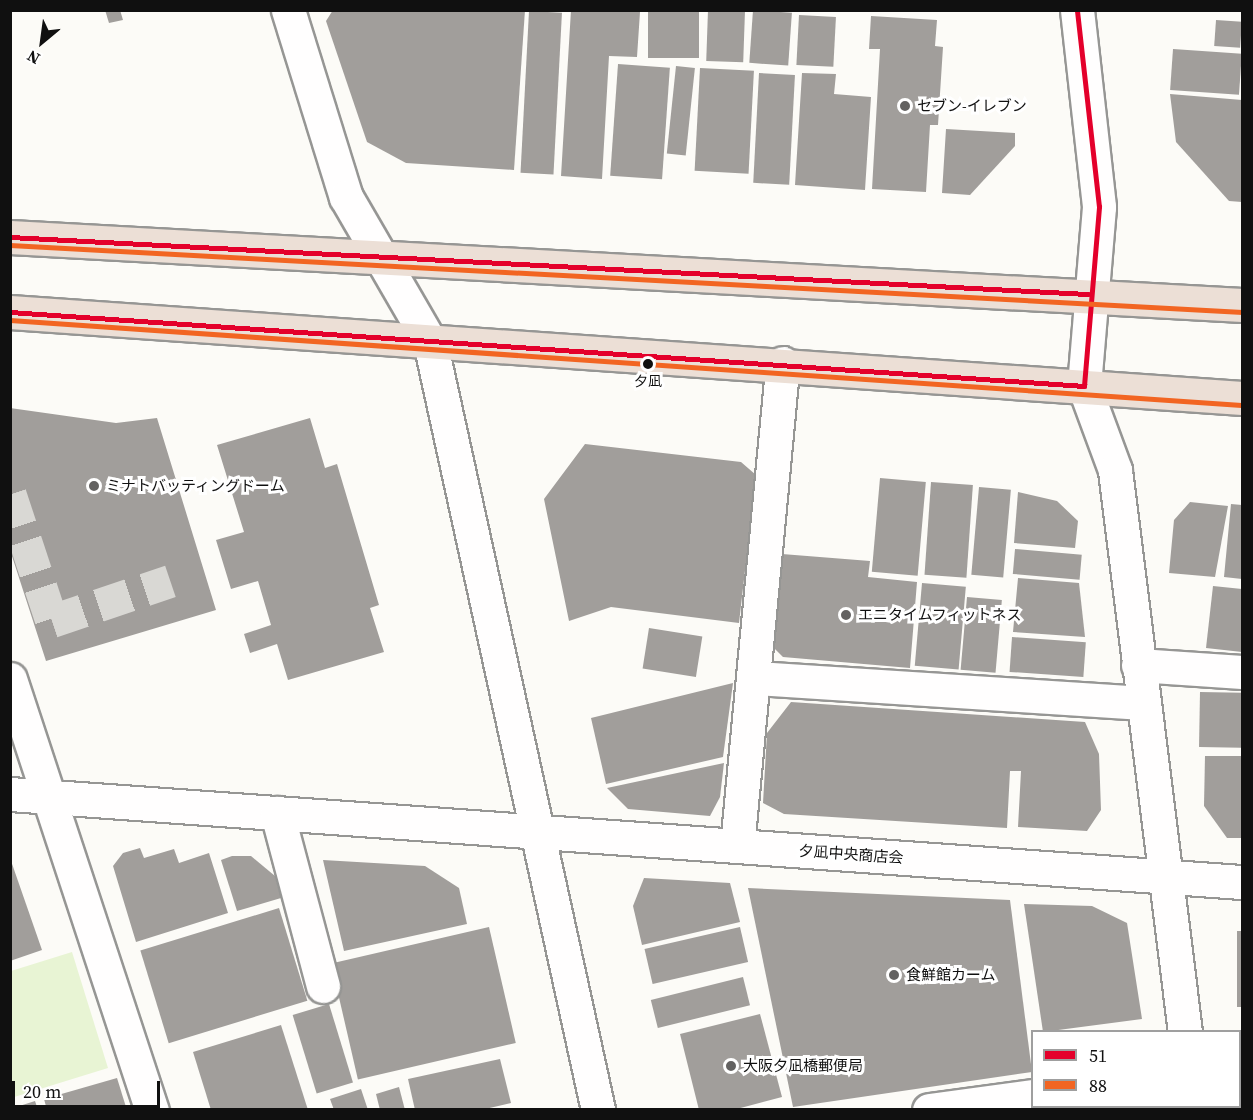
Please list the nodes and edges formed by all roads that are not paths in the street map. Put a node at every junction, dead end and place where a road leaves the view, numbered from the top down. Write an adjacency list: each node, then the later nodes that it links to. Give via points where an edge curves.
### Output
1 (288, 10): 4 (street, via 346,196)
2 (1077, 10): 5 (street, via 1099,207)
3 (10, 237): 4 (highway)
4 (383, 260): 5 (highway); 8 (street)
5 (1088, 294): 6 (highway); 10 (street)
6 (1242, 305)
7 (10, 312): 8 (highway)
8 (430, 342): 9 (highway); 20 (street)
9 (783, 363): 10 (highway); 14 (street)
10 (1084, 386): 11 (highway); 12 (street, via 1115,470)
11 (1242, 398)
12 (1138, 665): 13 (street); 16 (street)
13 (1242, 672)
14 (756, 678): 16 (street); 21 (street)
15 (10, 679): 18 (street)
16 (1143, 703): 22 (street)
17 (10, 794): 18 (street, 夕凪中央商店会)
18 (51, 796): 19 (street, 夕凪中央商店会); 27 (street)
19 (277, 813): 20 (street, 夕凪中央商店会); 24 (street)
20 (537, 832): 21 (street, 夕凪中央商店会); 28 (street)
21 (737, 846): 22 (street, 夕凪中央商店会)
22 (1166, 877): 23 (street, 夕凪中央商店会); 25 (street)
23 (1242, 882)
24 (323, 986)
25 (1185, 1030)
26 (1031, 1096): 29 (street)
27 (152, 1110)
28 (598, 1110)
29 (929, 1110)

